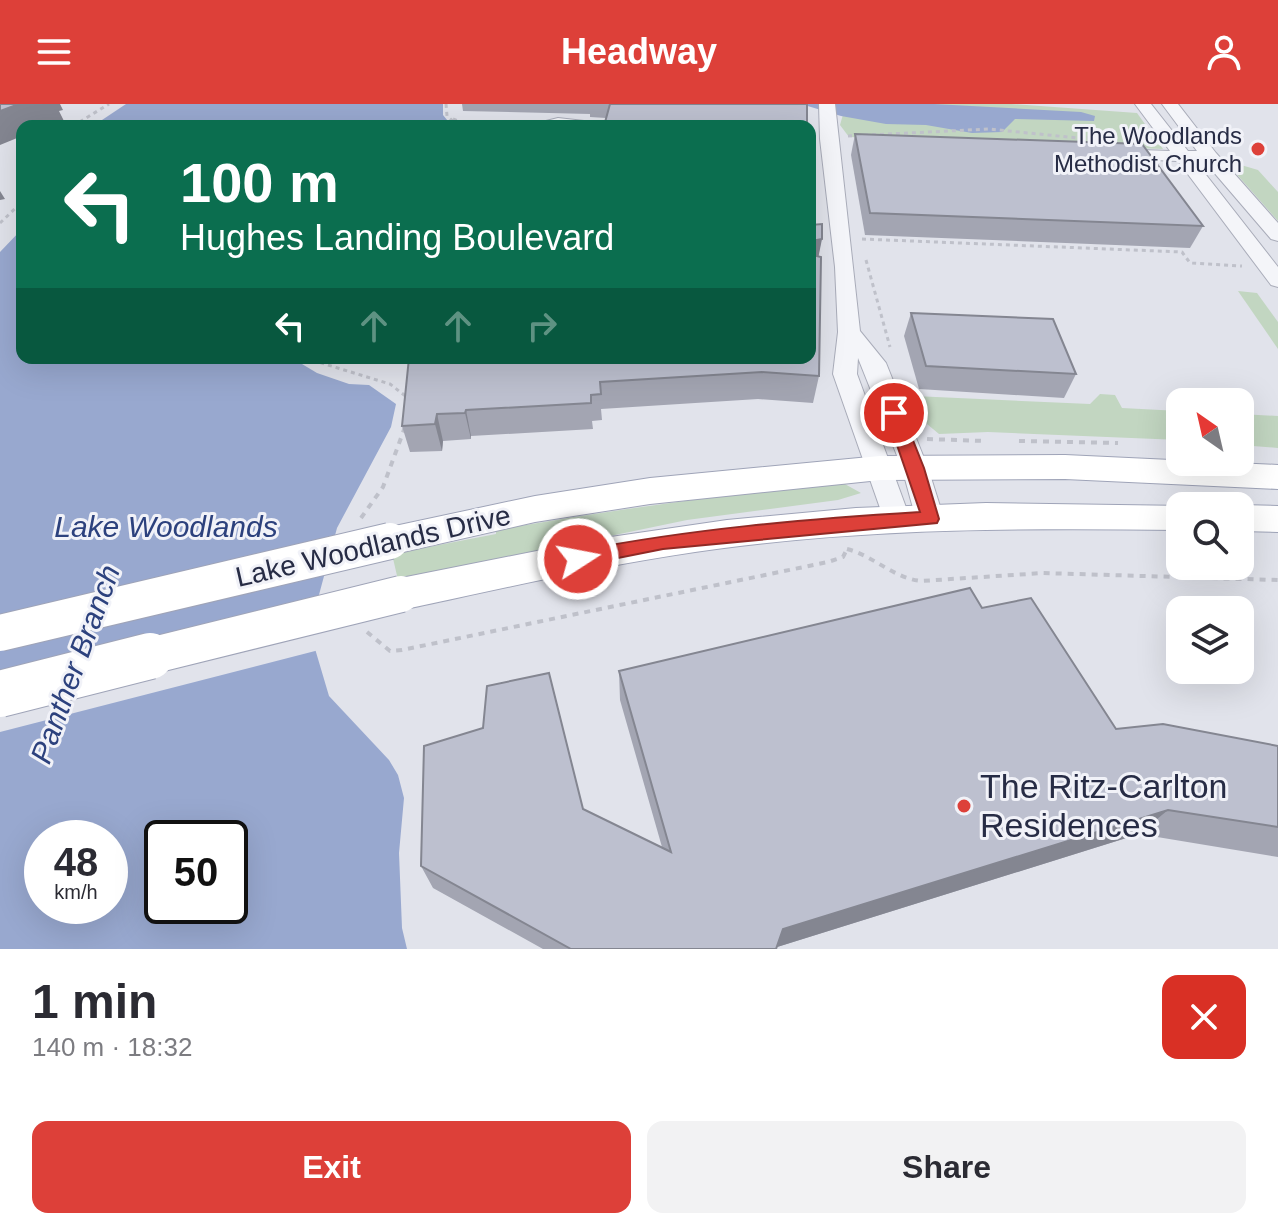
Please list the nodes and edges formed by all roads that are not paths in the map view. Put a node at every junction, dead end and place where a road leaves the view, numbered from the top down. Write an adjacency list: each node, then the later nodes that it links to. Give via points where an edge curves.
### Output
1 (1143, 104): 6 (street)
2 (1170, 104): 7 (street)
3 (827, 108): 4 (street)
4 (831, 141): 10 (street, via 834,274)
5 (1095, 153): 6 (street)
6 (1184, 156): 7 (street); 9 (street)
7 (1210, 157): 8 (street)
8 (1278, 235)
9 (1278, 281)
10 (849, 332): 11 (street, via 845,374); 12 (street, via 874,363)
11 (880, 468): 12 (main road, Lake Woodlands Drive); 17 (street); 18 (main road, Lake Woodlands Drive, bridge, via 650,491 535,509)
12 (915, 468): 13 (main road, Lake Woodlands Drive, via 1065,467); 17 (street)
13 (1278, 477)
14 (1166, 517): 17 (main road, Lake Woodlands Drive)
15 (1254, 518): 16 (main road)
16 (1278, 519)
17 (914, 520): 19 (main road, Lake Woodlands Drive, bridge, via 663,542 401,594)
18 (0, 633)
19 (0, 694)

